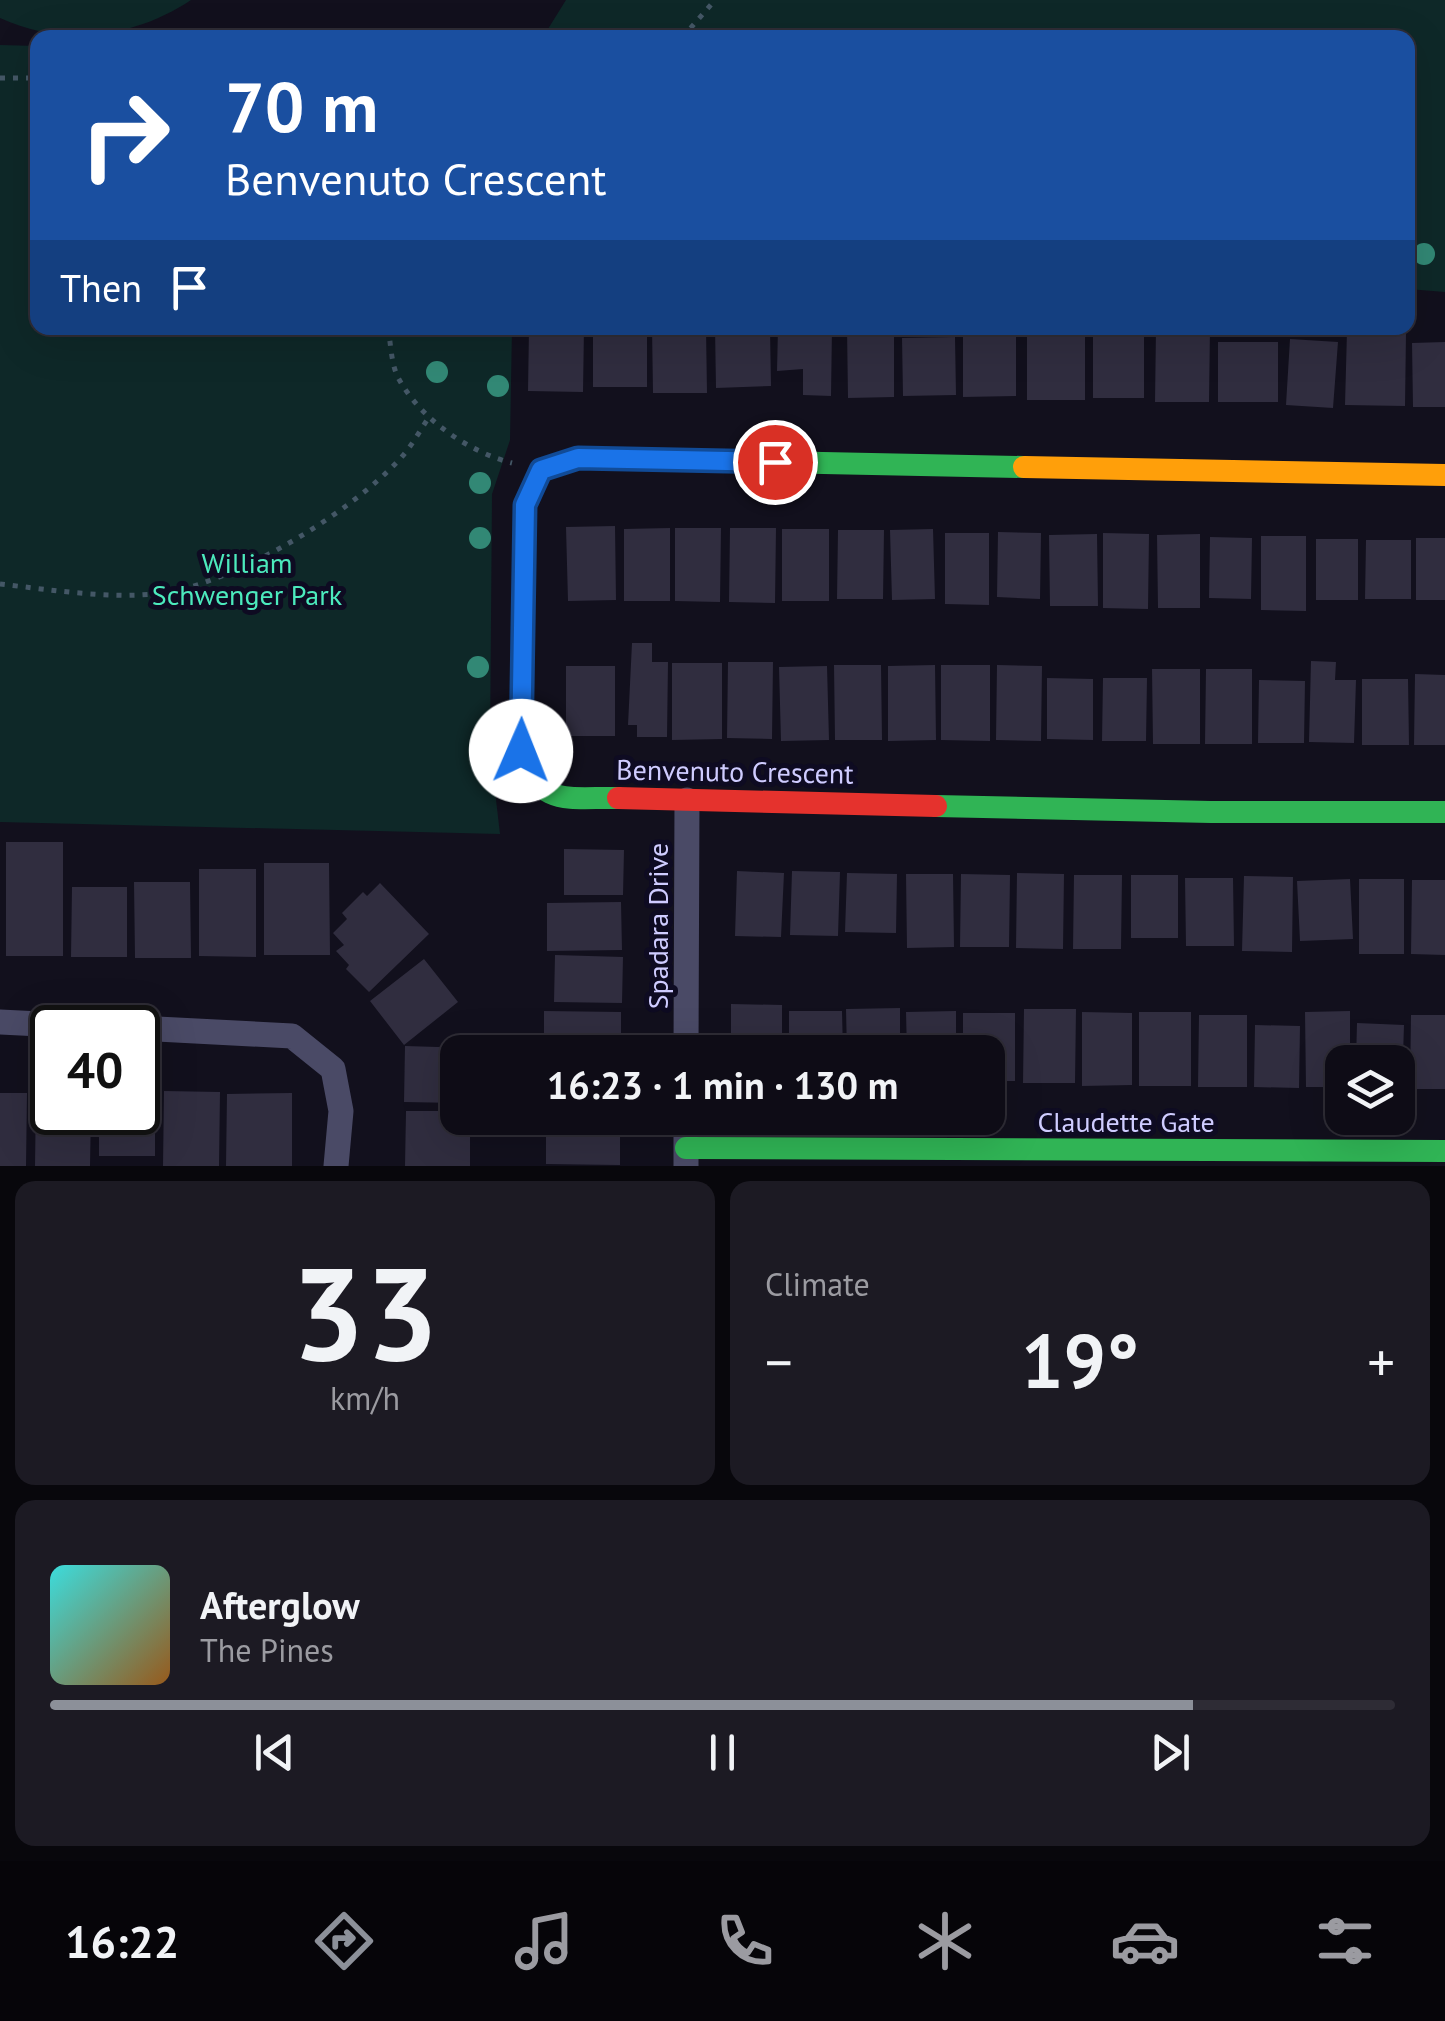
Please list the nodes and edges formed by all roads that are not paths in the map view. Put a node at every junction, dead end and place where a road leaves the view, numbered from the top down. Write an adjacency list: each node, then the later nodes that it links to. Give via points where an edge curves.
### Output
1 (1445, 474): 2 (street, Benvenuto Crescent, via 578,458 541,470 525,505 521,751 529,776 554,798)
2 (687, 800): 3 (street, Benvenuto Crescent); 7 (street, Spadara Drive)
3 (1445, 812)
4 (0, 1022): 5 (street)
5 (30, 1024)
6 (160, 1029): 11 (street, via 292,1036 333,1068 341,1111)
7 (686, 1035)
8 (1445, 1151): 10 (street, Claudette Gate)
9 (686, 1157): 10 (street, Claudette Gate)
10 (1029, 1158)
11 (336, 1166)

